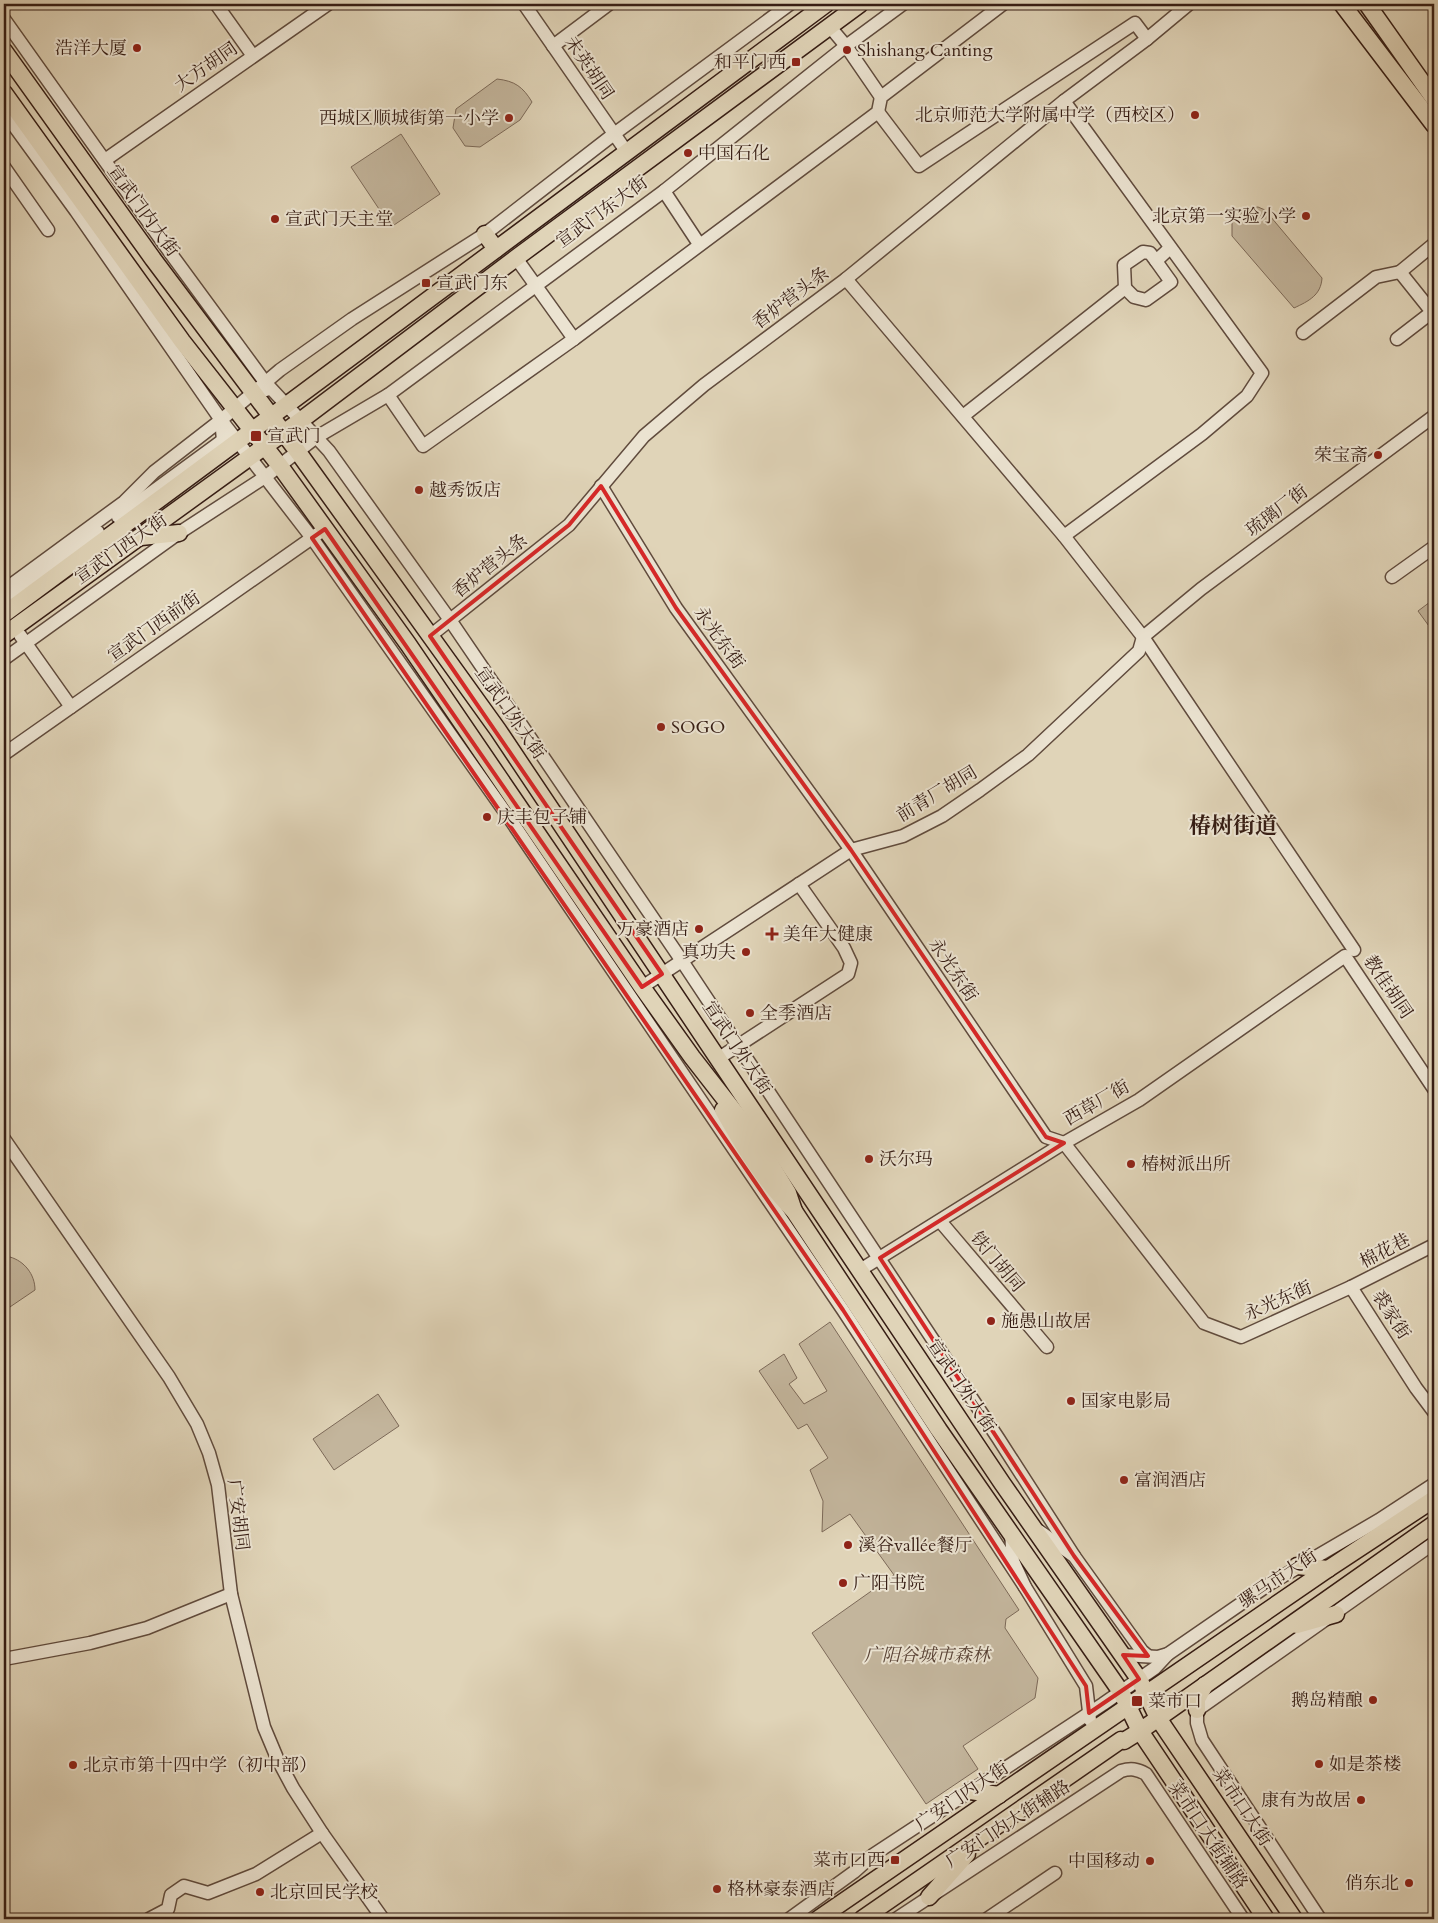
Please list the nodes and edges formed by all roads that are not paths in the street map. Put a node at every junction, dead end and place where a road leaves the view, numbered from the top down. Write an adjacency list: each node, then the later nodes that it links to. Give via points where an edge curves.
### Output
1 (216, 4): 19 (street)
2 (328, 4): 19 (street, 大方胡同)
3 (524, 4): 16 (street, 未英胡同)
4 (609, 4): 16 (street)
5 (790, 4): 27 (street)
6 (826, 4): 28 (main road, 宣武门东大街)
7 (860, 4): 14 (main road, 宣武门东大街)
8 (903, 4): 17 (street, 宣武门东大街)
9 (1003, 4): 21 (street)
10 (1189, 4): 15 (street, 香炉营头条)
11 (1342, 4): 26 (main road)
12 (1367, 4): 22 (main road)
13 (4, 19): 29 (street)
14 (830, 27): 17 (street); 40 (main road, 宣武门东大街)
15 (1147, 38): 23 (street, 香炉营头条); 25 (street, via 1135,23 919,166)
16 (553, 46): 27 (street, 未英胡同)
17 (846, 46): 21 (street); 31 (street, 宣武门东大街)
18 (4, 51): 34 (main road, 宣武门内大街)
19 (253, 56): 29 (street, 大方胡同)
20 (4, 93): 52 (main road)
21 (881, 97): 25 (street)
22 (1434, 99)
23 (1064, 101): 38 (street); 43 (street, 香炉营头条)
24 (4, 112): 56 (street)
25 (878, 112): 36 (street)
26 (1434, 125)
27 (614, 134): 28 (street, 未英胡同); 35 (street)
28 (626, 151): 39 (main road, 宣武门东大街)
29 (105, 160): 32 (street)
30 (4, 168): 33 (street)
31 (664, 191): 36 (street); 44 (street, 宣武门东大街)
32 (136, 204): 34 (street); 49 (street)
33 (48, 230)
34 (133, 231): 50 (main road, 宣武门内大街)
35 (485, 234): 39 (main road); 49 (street, via 352,319)
36 (699, 244): 47 (street)
37 (1434, 244): 42 (street)
38 (1170, 248): 41 (street); 69 (street, via 1262,372 1247,396 1202,434)
39 (496, 249): 53 (main road, 宣武门东大街, via 290,403)
40 (516, 258): 44 (street); 58 (main road, 宣武门东大街)
41 (1156, 261): 45 (street, via 1150,253 1143,252 1124,265); 45 (street, via 1171,282 1146,300 1134,297)
42 (1400, 272): 46 (street, via 1376,277); 48 (street, via 1432,312)
43 (846, 279): 54 (street, 教佳胡同); 66 (street, 香炉营头条, via 644,436)
44 (534, 286): 47 (street); 51 (street, 宣武门东大街)
45 (1125, 288): 54 (street)
46 (1303, 333)
47 (574, 339): 51 (street, via 423,446)
48 (1396, 340)
49 (265, 382): 50 (street, 宣武门西大街); 53 (street); 59 (street)
50 (252, 393): 52 (street, 宣武门西大街); 53 (main road, 宣武门内大街)
51 (388, 395): 59 (street, 宣武门东大街)
52 (234, 409): 56 (street, 宣武门西大街); 57 (main road)
53 (269, 415): 57 (main road, 宣武门东大街); 58 (main road, 宣武门外大街)
54 (963, 416): 69 (street, 教佳胡同)
55 (1434, 416): 79 (street, 琉璃厂街)
56 (221, 420): 60 (street); 73 (street, 宣武门西大街, via 154,472 124,502)
57 (252, 432): 60 (main road, 宣武门东大街); 61 (main road)
58 (283, 432): 61 (main road, 宣武门西大街); 62 (main road, 宣武门外大街)
59 (315, 438): 62 (street, 宣武门东大街); 76 (street, via 329,451)
60 (230, 441): 63 (street); 74 (street, 宣武门西大街); 75 (main road, 宣武门西大街)
61 (264, 447): 63 (main road, 宣武门西大街); 64 (main road)
62 (298, 452): 64 (street, 宣武门西大街); 78 (main road, 宣武门外大街)
63 (250, 457): 65 (street); 70 (main road, 宣武门西大街)
64 (280, 466): 65 (street, 宣武门西大街); 68 (main road)
65 (265, 477): 67 (street, 宣武门西大街); 68 (street)
66 (601, 486): 76 (street, 香炉营头条, via 569,526); 84 (street, 永光东街, via 676,608)
67 (179, 533): 70 (main road); 80 (street, 宣武门西大街)
68 (318, 534): 82 (street, 宣武门西前街); 89 (main road, via 408,644); 111 (street, via 723,1131)
69 (1064, 536): 79 (street, 教佳胡同)
70 (141, 537): 77 (main road, 宣武门西大街)
71 (1434, 547): 72 (street)
72 (1392, 577)
73 (4, 590)
74 (4, 600)
75 (4, 614)
76 (450, 620): 78 (street, 香炉营头条); 87 (street)
77 (9, 630): 80 (street)
78 (430, 636): 88 (main road, 宣武门外大街, via 498,730)
79 (1143, 637): 84 (street, 前青厂胡同, via 1139,651 1028,755 942,816 904,836); 86 (street, 教佳胡同)
80 (24, 642): 81 (street, 宣武门西大街); 82 (street)
81 (4, 659)
82 (71, 707): 83 (street, 宣武门西前街)
83 (4, 754)
84 (851, 850): 85 (street, 前青厂胡同); 93 (street, 永光东街, via 1046,1137)
85 (798, 884): 87 (street, 前青厂胡同); 90 (street, via 844,948 851,963 848,974)
86 (1350, 953): 92 (street, 教佳胡同); 93 (street, 西草厂街, via 1139,1100)
87 (682, 961): 88 (street, 前青厂胡同); 90 (street)
88 (662, 974): 89 (street, 前青厂胡同); 91 (main road, 宣武门外大街)
89 (642, 987): 106 (main road, via 752,1134 788,1193 794,1211)
90 (737, 1046): 91 (street); 97 (street)
91 (719, 1058): 98 (main road, 宣武门外大街)
92 (1434, 1088)
93 (1064, 1143): 95 (street, 西草厂街); 99 (street, 永光东街, via 1204,1323 1241,1337)
94 (6, 1145): 112 (street, 广安胡同, via 169,1377 197,1424 218,1485)
95 (940, 1221): 97 (street, 西草厂街); 100 (street, 铁门胡同)
96 (1434, 1245): 99 (street, 棉花巷)
97 (880, 1258): 98 (street, 西草厂街); 108 (street)
98 (860, 1270): 105 (main road, 宣武门外大街)
99 (1352, 1287): 101 (street, 裘家街)
100 (1047, 1347)
101 (1434, 1412)
102 (1434, 1484): 109 (street, 骡马市大街, via 1379,1520)
103 (1434, 1499): 110 (main road, 骡马市大街)
104 (1434, 1524): 114 (main road)
105 (1033, 1527): 108 (street); 115 (main road, 宣武门外大街)
106 (1011, 1533): 111 (street, via 1014,1561); 121 (main road)
107 (1434, 1543): 113 (street)
108 (1074, 1556): 117 (street)
109 (1297, 1566): 110 (main road); 116 (street, 骡马市大街)
110 (1328, 1569): 122 (main road, 骡马市大街)
111 (1024, 1587): 123 (street, via 1086,1686)
112 (231, 1594): 118 (street, via 147,1628 90,1643); 134 (street, 广安胡同, via 264,1727 285,1773)
113 (1336, 1614): 114 (main road); 125 (street)
114 (1285, 1628): 120 (main road)
115 (1122, 1654): 117 (street); 119 (main road, 宣武门外大街)
116 (1168, 1654): 117 (street); 119 (street)
117 (1148, 1656)
118 (4, 1658)
119 (1139, 1679): 121 (street); 122 (main road, 宣武门外大街)
120 (1206, 1683): 125 (main road, via 1198,1699); 127 (main road)
121 (1120, 1692): 124 (main road); 126 (street)
122 (1146, 1694): 124 (main road, 骡马市大街); 127 (main road, 菜市口大街)
123 (1088, 1700): 126 (street); 128 (street)
124 (1129, 1707): 129 (main road); 130 (main road, 广安门内大街)
125 (1197, 1710): 148 (street, via 1202,1740)
126 (1089, 1713): 128 (street); 130 (street)
127 (1158, 1718): 129 (main road); 147 (main road, 菜市口大街)
128 (1075, 1722): 132 (street)
129 (1140, 1730): 135 (main road); 146 (main road)
130 (1091, 1733): 133 (main road, 广安门内大街)
131 (1142, 1772): 137 (street, 广安门内大街辅路, via 1134,1769 1121,1771); 145 (street, 菜市口大街辅路)
132 (970, 1791): 133 (main road); 140 (street, via 873,1855)
133 (999, 1795): 141 (main road, 广安门内大街)
134 (322, 1833): 138 (street, via 256,1874 208,1893 184,1886 171,1894 168,1909); 139 (street, 广安胡同)
135 (983, 1835): 137 (main road); 142 (main road)
136 (1055, 1873): 144 (street)
137 (929, 1897): 143 (street, 广安门内大街辅路)
138 (149, 1919)
139 (384, 1919)
140 (789, 1919)
141 (818, 1919)
142 (862, 1919)
143 (896, 1919)
144 (987, 1919)
145 (1243, 1919)
146 (1266, 1919)
147 (1294, 1919)
148 (1320, 1919)

